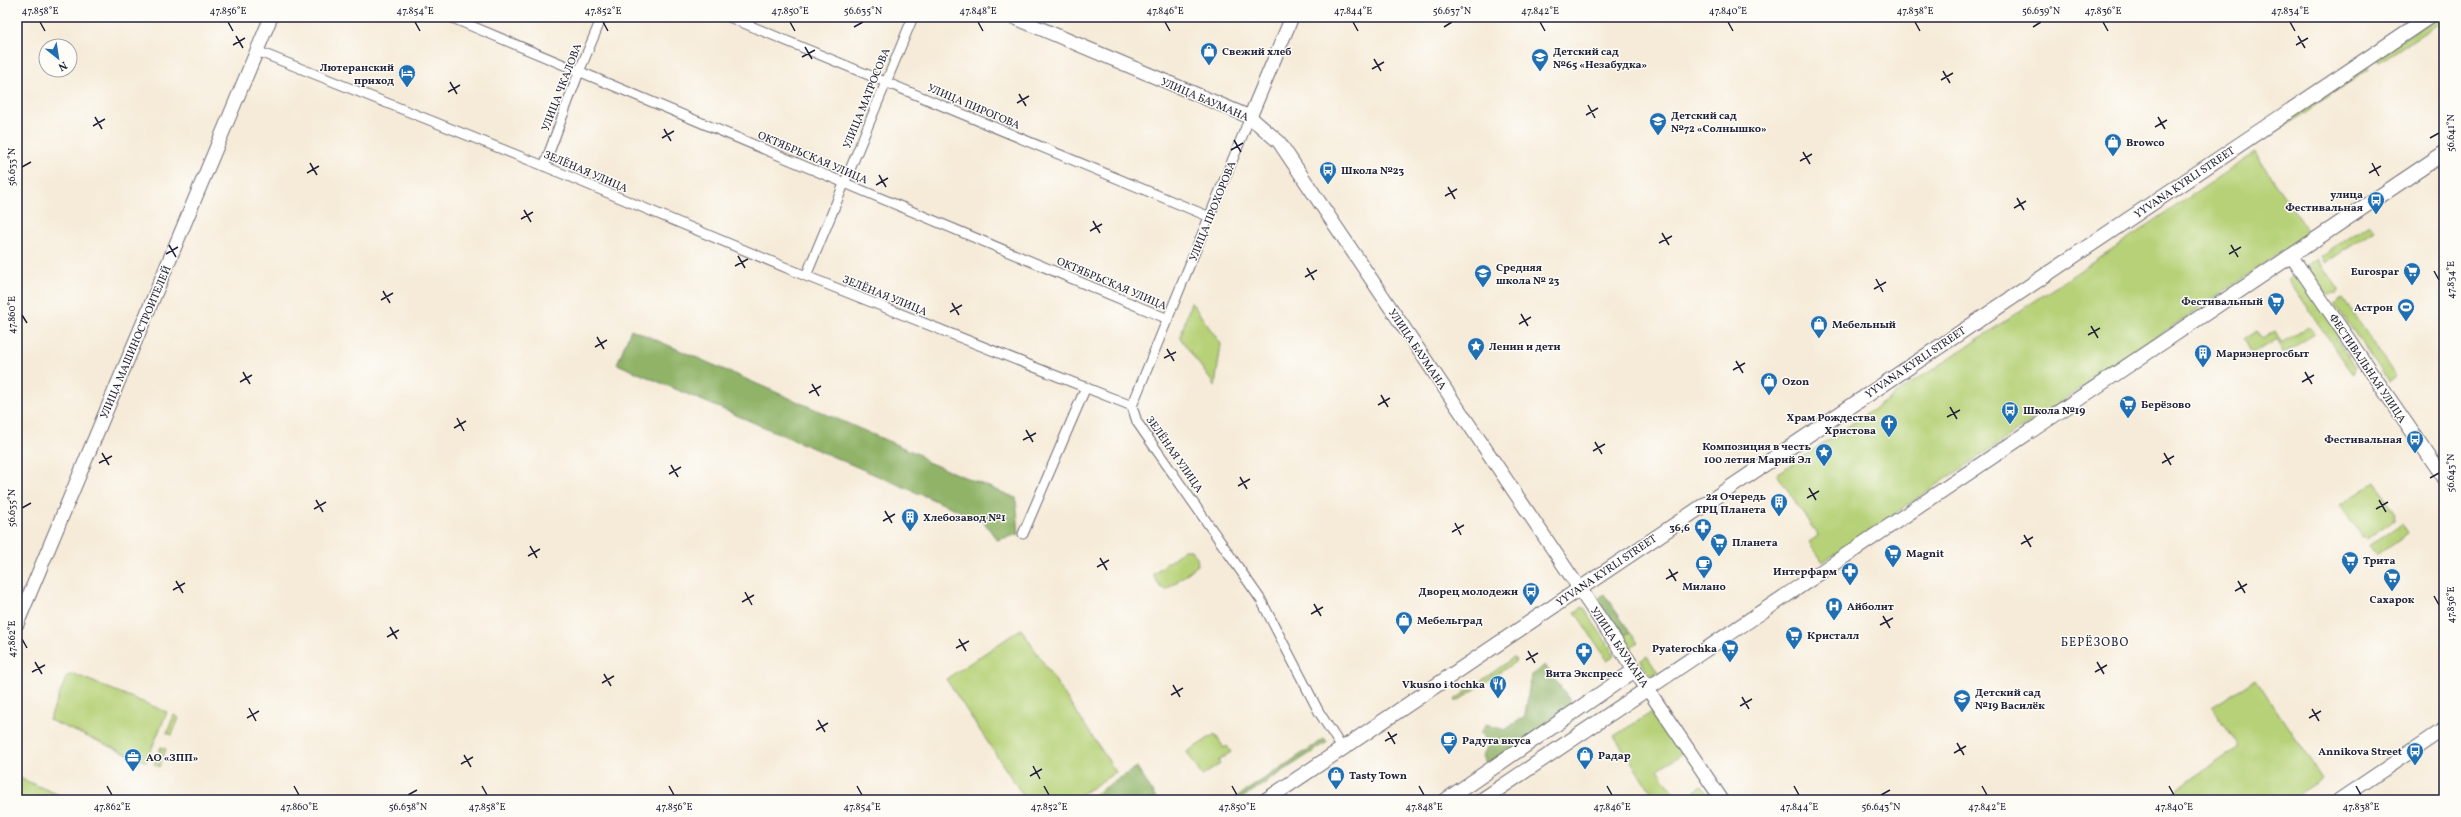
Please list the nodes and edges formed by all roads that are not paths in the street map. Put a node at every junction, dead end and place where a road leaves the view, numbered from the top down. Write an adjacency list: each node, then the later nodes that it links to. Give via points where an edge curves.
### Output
1 (271, 17): 9 (street, УЛИЦА МАШИНОСТРОИТЕЛЕЙ)
2 (450, 17): 10 (street, ОКТЯБРЬСКАЯ УЛИЦА)
3 (602, 17): 10 (street, УЛИЦА ЧКАЛОВА)
4 (729, 17): 11 (street, УЛИЦА ПИРОГОВА)
5 (913, 17): 11 (street, УЛИЦА МАТРОСОВА)
6 (1013, 17): 12 (street, УЛИЦА БАУМАНА)
7 (1292, 17): 12 (street, УЛИЦА ПРОХОРОВА)
8 (2429, 17): 24 (main road, YYVANA KYRLI STREET)
9 (257, 51): 14 (street, ЗЕЛЁНАЯ УЛИЦА); 25 (street, УЛИЦА МАШИНОСТРОИТЕЛЕЙ)
10 (578, 72): 14 (street, УЛИЦА ЧКАЛОВА); 15 (street, ОКТЯБРЬСКАЯ УЛИЦА)
11 (886, 83): 15 (street, УЛИЦА МАТРОСОВА); 16 (street, УЛИЦА ПИРОГОВА)
12 (1250, 117): 16 (street, УЛИЦА ПРОХОРОВА); 24 (street, УЛИЦА БАУМАНА, via 1279,142)
13 (2444, 153): 17 (main road)
14 (544, 166): 18 (street, ЗЕЛЁНАЯ УЛИЦА)
15 (844, 183): 18 (street, УЛИЦА МАТРОСОВА); 19 (street, ОКТЯБРЬСКАЯ УЛИЦА)
16 (1210, 217): 19 (street, УЛИЦА ПРОХОРОВА)
17 (2292, 257): 22 (street, ФЕСТИВАЛЬНАЯ УЛИЦА); 27 (main road)
18 (806, 276): 20 (street, ЗЕЛЁНАЯ УЛИЦА)
19 (1168, 319): 21 (street, УЛИЦА ПРОХОРОВА)
20 (1086, 387): 21 (street, ЗЕЛЁНАЯ УЛИЦА); 23 (street)
21 (1132, 406): 29 (street, ЗЕЛЁНАЯ УЛИЦА, via 1137,422 1261,600 1319,712)
22 (2444, 478)
23 (1023, 534)
24 (1579, 588): 26 (main road, УЛИЦА БАУМАНА); 29 (main road, YYVANA KYRLI STREET)
25 (17, 624)
26 (1635, 670): 27 (main road, УЛИЦА БАУМАНА); 30 (main road)
27 (1647, 688): 31 (main road); 35 (street, УЛИЦА БАУМАНА)
28 (2444, 729): 36 (street)
29 (1342, 748): 32 (main road, YYVANA KYRLI STREET)
30 (1494, 767): 31 (main road); 33 (main road)
31 (1506, 784): 34 (main road)
32 (1266, 800)
33 (1446, 800)
34 (1482, 800)
35 (1722, 800)
36 (2339, 800)

